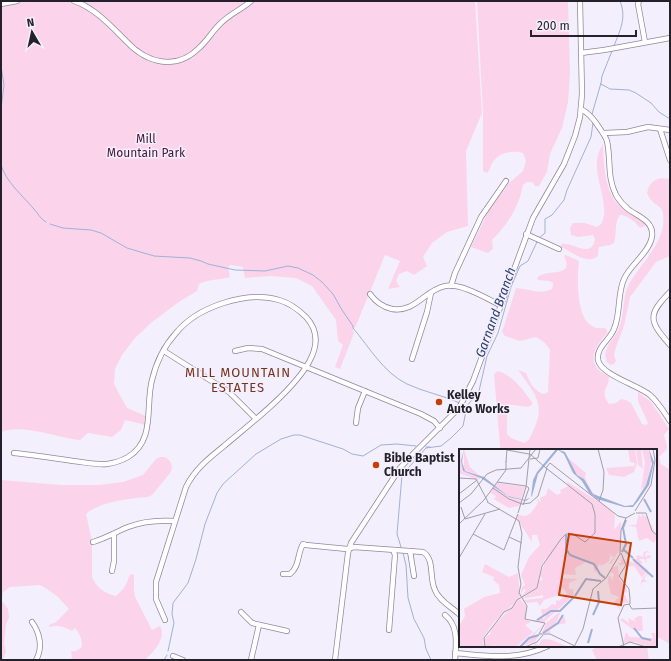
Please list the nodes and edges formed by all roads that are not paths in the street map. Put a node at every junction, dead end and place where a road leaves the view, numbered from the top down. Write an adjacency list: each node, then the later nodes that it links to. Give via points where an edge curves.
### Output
1 (17, 1): 6 (street)
2 (74, 1): 3 (street, via 100,16 138,52 154,60 166,62 179,60 200,48 222,22)
3 (251, 1)
4 (580, 1): 9 (street)
5 (639, 1): 8 (street)
6 (1, 4)
7 (670, 38): 8 (street)
8 (645, 42): 9 (street)
9 (581, 53): 10 (street)
10 (581, 109): 13 (street, via 592,117); 16 (street, via 570,152 538,207)
11 (660, 128): 12 (street); 13 (street, via 648,127); 14 (street)
12 (670, 130)
13 (604, 133): 30 (street, via 610,177 616,194 627,208 648,223 652,233 649,244 624,279 615,327 598,353 599,363 603,370 650,395)
14 (670, 160)
15 (506, 181): 18 (street, via 481,217)
16 (526, 234): 17 (street); 22 (street)
17 (559, 249)
18 (451, 286): 20 (street, via 439,288); 22 (street, via 460,287)
19 (670, 292): 23 (street, via 656,306 653,321)
20 (431, 293): 21 (street, via 412,306 399,310 384,306); 26 (street)
21 (370, 294)
22 (500, 304): 32 (street, via 467,394 459,408)
23 (670, 345)
24 (164, 351): 27 (street, via 183,325 208,309 243,299 271,298 292,306 305,316 314,328 315,347); 29 (street, via 229,392); 33 (street, via 152,379 146,434 133,454 122,460 102,464)
25 (235, 351): 27 (street, via 248,348 262,349)
26 (412, 359)
27 (306, 367): 28 (street); 29 (street, via 288,389)
28 (365, 391): 31 (street, via 358,408); 32 (street, via 429,418)
29 (255, 418): 34 (street, via 193,475 186,487)
30 (670, 421)
31 (356, 423)
32 (440, 428): 37 (street, via 400,468 354,536)
33 (14, 452)
34 (175, 521): 35 (street, via 138,524); 46 (street, via 155,588 156,599)
35 (114, 534): 36 (street); 40 (street)
36 (93, 542)
37 (349, 548): 38 (street); 41 (street, via 304,544 300,549 295,569 290,574); 58 (street)
38 (393, 550): 39 (street); 49 (street, via 395,555)
39 (410, 552): 42 (street); 44 (street, via 423,552 427,555 436,594)
40 (112, 571)
41 (284, 574)
42 (414, 576)
43 (241, 612): 48 (street, via 248,620)
44 (459, 614)
45 (445, 615): 52 (street, via 451,620 455,630)
46 (165, 620)
47 (32, 622): 55 (street, via 39,634 40,643)
48 (259, 625): 50 (street); 57 (street)
49 (389, 630)
50 (287, 631)
51 (546, 647): 54 (street)
52 (455, 653): 54 (street); 59 (street)
53 (173, 656): 56 (street)
54 (522, 658)
55 (36, 660)
56 (183, 660)
57 (251, 660)
58 (334, 660)
59 (455, 660)

